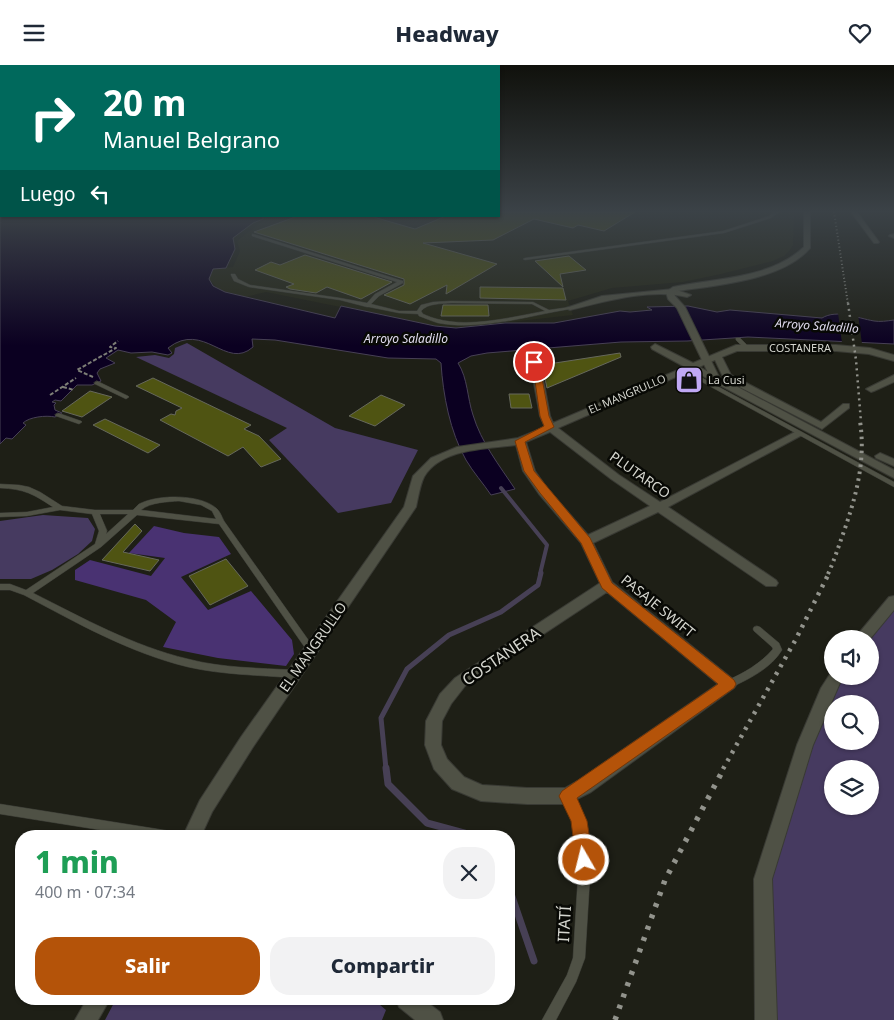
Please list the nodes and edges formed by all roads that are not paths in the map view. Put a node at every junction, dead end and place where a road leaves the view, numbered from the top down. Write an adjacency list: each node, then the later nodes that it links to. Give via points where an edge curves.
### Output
1 (321, 257): 9 (lane, via 402,282 377,295)
2 (543, 257): 4 (lane)
3 (798, 257): 6 (street, via 768,270)
4 (525, 259)
5 (233, 275): 9 (lane, via 249,286)
6 (704, 286): 7 (street); 8 (street)
7 (672, 293): 8 (street); 10 (street); 11 (street, via 602,298)
8 (686, 296): 10 (street)
9 (367, 306): 13 (lane)
10 (681, 307): 19 (street)
11 (570, 308): 12 (lane)
12 (547, 310): 13 (lane, via 460,323 428,319); 13 (lane, via 533,303 451,302 428,305)
13 (420, 313)
14 (738, 339): 16 (lane)
15 (654, 347): 21 (street)
16 (748, 348): 17 (street, COSTANERA, via 736,348); 18 (street, COSTANERA, via 836,348 870,351)
17 (717, 355): 19 (street, COSTANERA); 27 (street, via 727,377 822,426)
18 (894, 358)
19 (707, 360): 21 (street, EL MANGRULLO); 22 (street)
20 (534, 362): 30 (street)
21 (688, 369): 22 (street); 30 (street, EL MANGRULLO); 31 (lane)
22 (715, 379): 34 (street)
23 (894, 379): 25 (street)
24 (95, 380): 26 (lane)
25 (871, 389)
26 (126, 397)
27 (846, 406)
28 (58, 415): 29 (lane)
29 (79, 422)
30 (550, 427): 32 (street, EL MANGRULLO); 37 (street, PLUTARCO)
31 (799, 434): 35 (lane); 37 (street)
32 (520, 441): 43 (street, PASAJE SWIFT, via 529,471); 52 (street, EL MANGRULLO, via 457,450 435,460 419,476 410,507)
33 (880, 456): 34 (street)
34 (892, 471)
35 (894, 485)
36 (0, 486): 38 (lane, via 32,490)
37 (659, 507): 43 (street); 45 (street, PLUTARCO)
38 (60, 508): 39 (lane); 41 (lane)
39 (95, 512): 40 (lane); 44 (lane, via 103,531)
40 (135, 512): 42 (lane); 42 (lane, via 157,501 179,499 203,503 215,510); 44 (lane)
41 (0, 515)
42 (221, 522): 52 (lane)
43 (586, 541): 46 (street, PASAJE SWIFT)
44 (98, 545): 48 (lane)
45 (771, 583)
46 (607, 585): 54 (street, PASAJE SWIFT); 56 (street, COSTANERA, via 460,682 445,699 434,721 433,745 440,764 458,783 481,793)
47 (0, 587): 48 (lane)
48 (27, 593): 53 (lane, via 134,647 175,660 235,670)
49 (894, 601): 51 (street)
50 (757, 629): 54 (lane, via 778,650 752,674)
51 (870, 630)
52 (311, 649): 53 (street, EL MANGRULLO)
53 (294, 674): 59 (street, EL MANGRULLO, via 206,805)
54 (729, 684): 56 (street)
55 (831, 685): 65 (street, via 804,745 763,879)
56 (567, 796): 64 (lane, ITATÍ, via 579,821 584,860 579,958)
57 (0, 809): 58 (lane)
58 (132, 830)
59 (195, 830)
60 (95, 1005): 62 (street)
61 (414, 1005): 63 (street)
62 (86, 1020)
63 (432, 1020)
64 (549, 1020)
65 (766, 1020)

